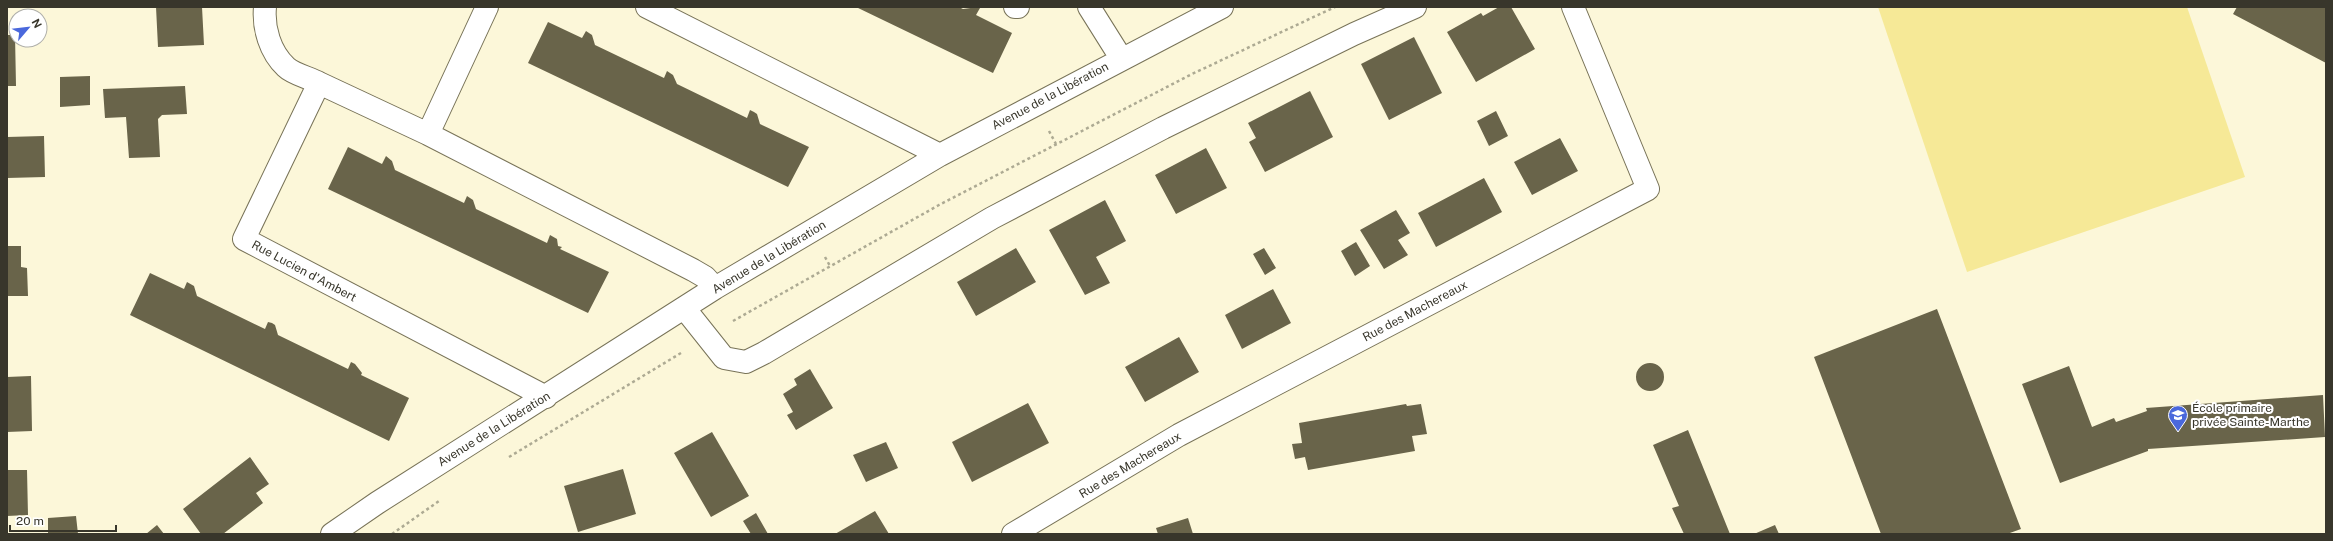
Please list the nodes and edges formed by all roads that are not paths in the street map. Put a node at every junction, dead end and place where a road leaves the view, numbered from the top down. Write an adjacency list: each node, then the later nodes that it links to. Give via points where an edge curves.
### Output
1 (265, 7): 10 (street, via 264,18 271,48 286,68)
2 (487, 7): 11 (street)
3 (648, 7): 12 (street)
4 (1085, 7): 5 (street)
5 (1090, 7): 9 (street)
6 (1222, 7): 9 (street, Avenue de la Libération)
7 (1415, 7): 14 (street, via 1354,34 1163,128 992,218 746,362 724,358)
8 (1573, 7): 17 (street, Rue des Machereaux, via 1648,189 1179,435)
9 (1121, 58): 12 (street, Avenue de la Libération)
10 (320, 83): 11 (street); 15 (street, Rue Lucien d'Ambert, via 244,239)
11 (428, 134): 13 (street, via 693,270 705,277)
12 (940, 155): 13 (street, Avenue de la Libération)
13 (715, 288): 14 (street, Avenue de la Libération)
14 (685, 309): 15 (street, Avenue de la Libération)
15 (546, 397): 16 (street, Avenue de la Libération)
16 (332, 534)
17 (1013, 534)

